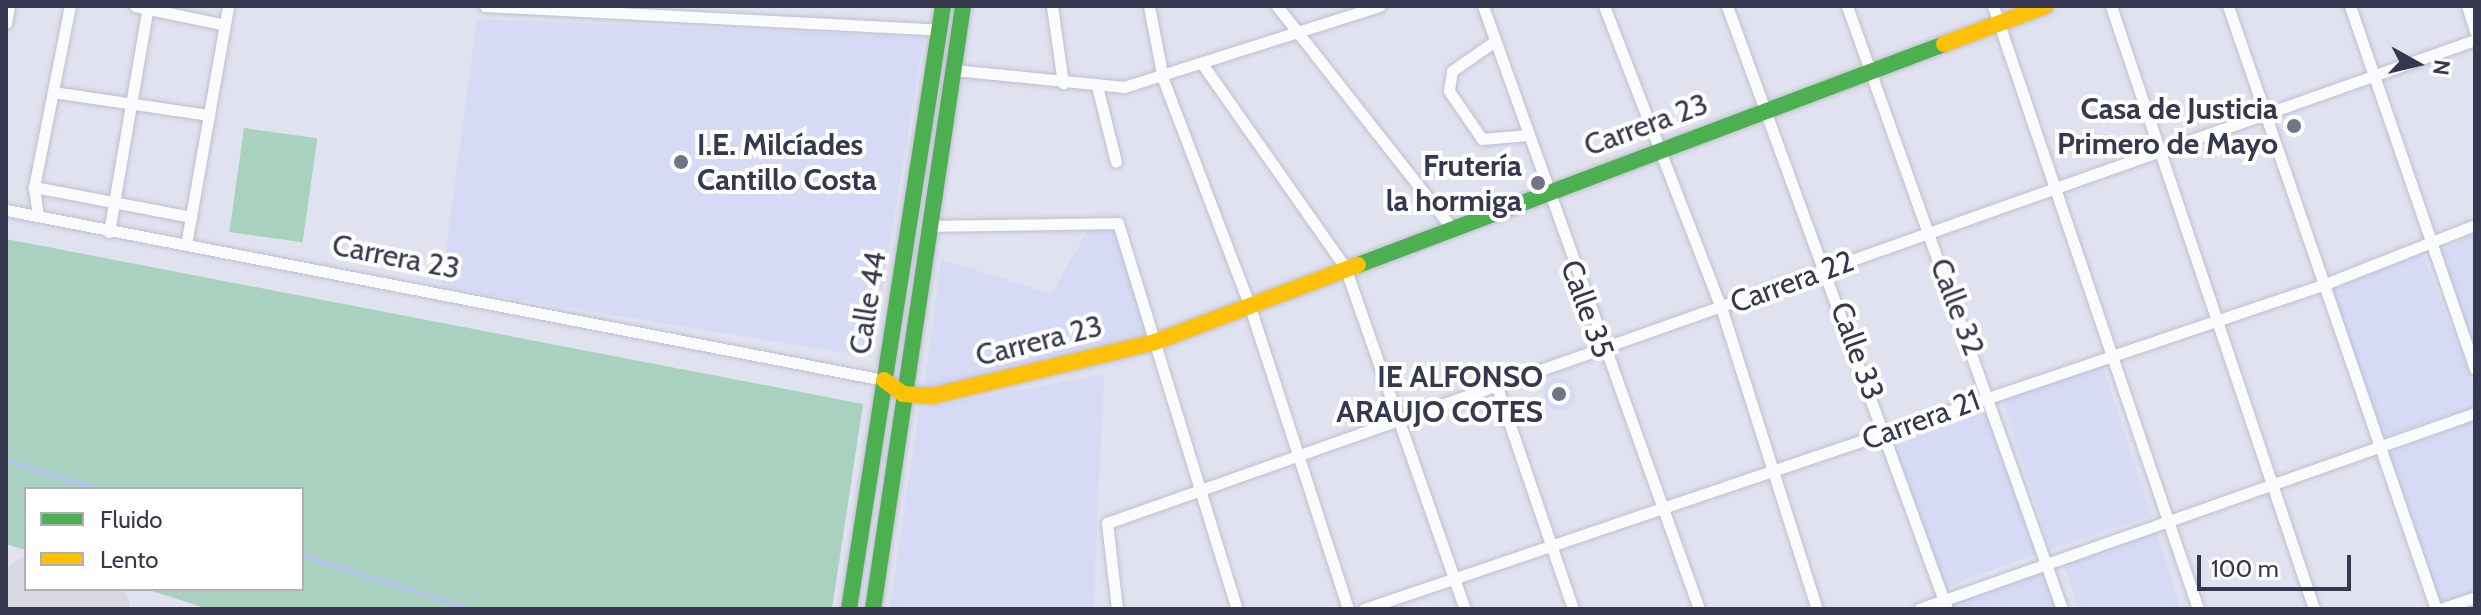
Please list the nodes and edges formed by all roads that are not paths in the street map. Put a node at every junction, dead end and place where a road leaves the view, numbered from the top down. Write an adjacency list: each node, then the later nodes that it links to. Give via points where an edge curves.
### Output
1 (9, 6): 27 (street)
2 (70, 6): 42 (street)
3 (135, 6): 23 (street)
4 (228, 6): 29 (street)
5 (485, 6): 24 (street)
6 (769, 6): 26 (street)
7 (943, 6): 30 (street, Calle 44)
8 (963, 6): 36 (street, Calle 44)
9 (1052, 6): 40 (street)
10 (1149, 6): 39 (street)
11 (1277, 6): 32 (street)
12 (1379, 6): 25 (street)
13 (1483, 6): 34 (street, Calle 35)
14 (1604, 6): 48 (street)
15 (1727, 6): 44 (street, Calle 33)
16 (1847, 6): 37 (street, Calle 32)
17 (1993, 6): 28 (street)
18 (2045, 6): 28 (street, Carrera 23)
19 (2111, 6): 49 (street)
20 (2228, 6): 45 (street)
21 (2350, 6): 38 (street)
22 (2467, 6): 31 (street)
23 (148, 7): 29 (street); 43 (street)
24 (602, 10): 26 (street)
25 (1354, 10): 32 (street)
26 (767, 20): 30 (street)
27 (6, 23)
28 (1999, 23): 37 (street, Carrera 23); 52 (street)
29 (225, 25): 46 (street)
30 (940, 30): 75 (street, Calle 44)
31 (2475, 31)
32 (1299, 32): 35 (street); 60 (street)
33 (2475, 40): 38 (street, Carrera 22)
34 (1495, 41): 47 (street, Calle 35); 47 (street, via 1452,71 1449,91 1482,139)
35 (1203, 65): 39 (street); 65 (street)
36 (954, 70): 40 (street); 59 (street, Calle 44)
37 (1869, 73): 44 (street, Carrera 23); 62 (street, Calle 32)
38 (2374, 76): 45 (street, Carrera 22); 63 (street)
39 (1163, 79): 41 (street); 68 (street)
40 (1063, 83): 41 (street)
41 (1097, 86): 50 (street)
42 (53, 92): 43 (street); 51 (street)
43 (132, 101): 46 (street); 54 (street)
44 (1767, 110): 48 (street, Carrera 23); 66 (street, Calle 33)
45 (2266, 114): 49 (street, Carrera 22); 67 (street)
46 (209, 115): 57 (street)
47 (1528, 135): 53 (street, Calle 35)
48 (1658, 150): 53 (street, Carrera 23); 69 (street)
49 (2161, 151): 52 (street, Carrera 22); 70 (street)
50 (1116, 162)
51 (34, 187): 54 (street); 56 (street)
52 (2055, 189): 62 (street, Carrera 22); 73 (street)
53 (1546, 192): 60 (street, Carrera 23); 72 (street, Calle 35)
54 (115, 199): 57 (street); 61 (street)
55 (6, 210): 56 (street, Carrera 23)
56 (38, 216): 61 (street, Carrera 23)
57 (191, 217): 64 (street)
58 (2475, 225): 63 (street, Carrera 21)
59 (930, 226): 71 (street, via 1118,223); 77 (street, Calle 44)
60 (1451, 227): 65 (street, Carrera 23)
61 (109, 232): 64 (street, Carrera 23)
62 (1929, 234): 66 (street, Carrera 22); 78 (street, Calle 32)
63 (2431, 240): 67 (street, Carrera 21); 74 (street)
64 (186, 245): 75 (street, Carrera 23)
65 (1345, 267): 68 (street, Carrera 23); 80 (street)
66 (1827, 270): 69 (street, Carrera 22); 81 (street, Calle 33)
67 (2325, 284): 70 (street, Carrera 21); 82 (street)
68 (1249, 304): 71 (street, Carrera 23); 83 (street)
69 (1721, 307): 72 (street, Carrera 22); 84 (street)
70 (2217, 319): 73 (street, Carrera 21); 85 (street)
71 (1155, 342): 77 (street, Carrera 23, via 932,396); 86 (street)
72 (1602, 350): 76 (street, Carrera 22); 87 (street, Calle 35)
73 (2112, 355): 78 (street, Carrera 21); 88 (street)
74 (2475, 369)
75 (884, 380): 77 (street, Carrera 23); 94 (street, Calle 44)
76 (1497, 387): 80 (street, Carrera 22); 89 (street)
77 (903, 394): 95 (street, Calle 44)
78 (1991, 394): 81 (street, Carrera 21); 90 (street, Calle 32)
79 (2475, 413): 82 (street)
80 (1399, 421): 83 (street, Carrera 22); 91 (street)
81 (1887, 434): 84 (street, Carrera 21); 93 (street, Calle 33)
82 (2380, 447): 85 (street); 108 (street)
83 (1298, 457): 86 (street, Carrera 22); 98 (street)
84 (1774, 472): 87 (street, Carrera 21); 103 (street)
85 (2274, 484): 88 (street); 107 (street)
86 (1201, 491): 96 (street, Carrera 22, via 1107,523); 97 (street)
87 (1662, 510): 89 (street, Carrera 21); 102 (street, Calle 35)
88 (2168, 521): 90 (street); 106 (street)
89 (1553, 546): 91 (street, Carrera 21); 101 (street)
90 (2047, 564): 93 (street); 105 (street, Calle 32)
91 (1454, 577): 99 (street, Carrera 21); 100 (street)
92 (2475, 597): 108 (street)
93 (1946, 605): 104 (street)
94 (849, 609)
95 (873, 609)
96 (1117, 609)
97 (1237, 609)
98 (1348, 609)
99 (1364, 609)
100 (1465, 609)
101 (1573, 609)
102 (1699, 609)
103 (1817, 609)
104 (1919, 609)
105 (2062, 609)
106 (2198, 609)
107 (2314, 609)
108 (2438, 609)

